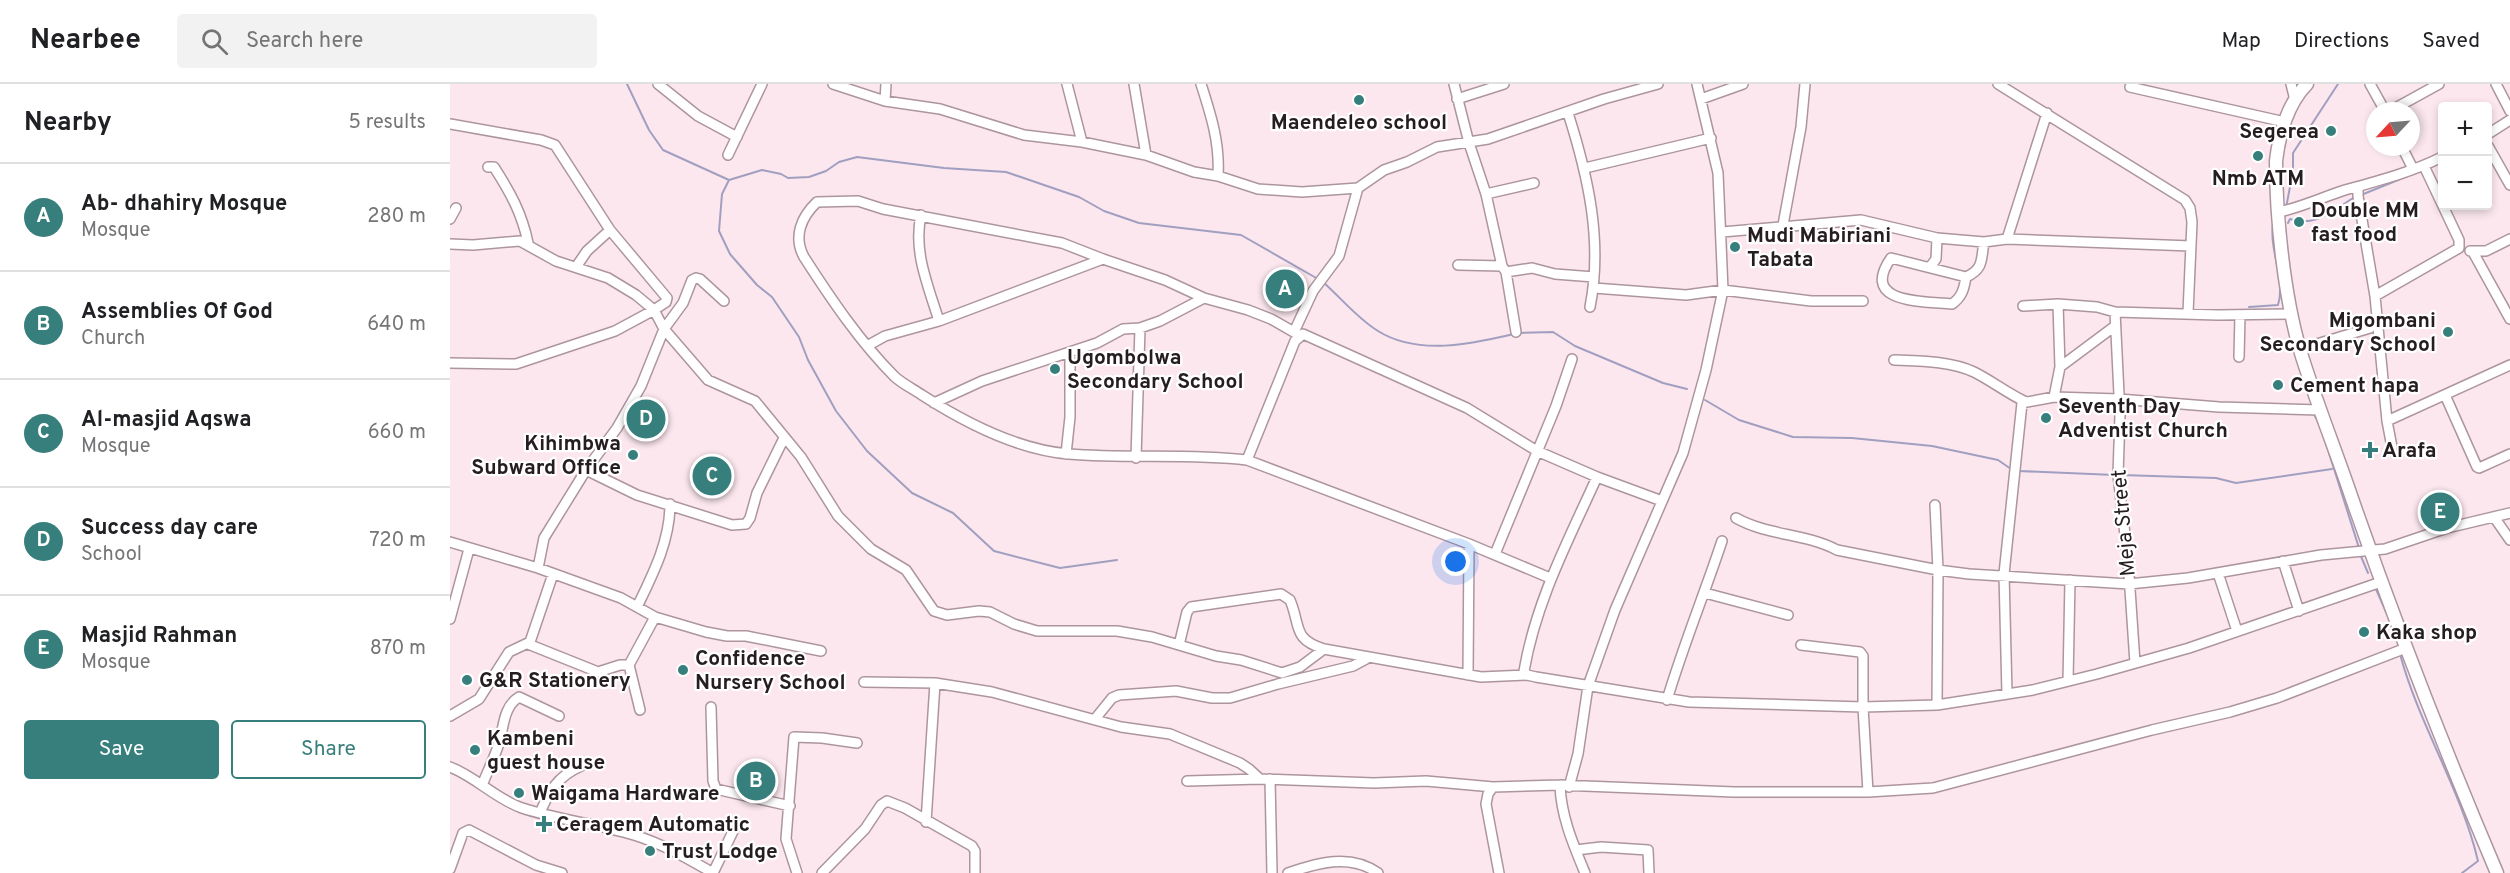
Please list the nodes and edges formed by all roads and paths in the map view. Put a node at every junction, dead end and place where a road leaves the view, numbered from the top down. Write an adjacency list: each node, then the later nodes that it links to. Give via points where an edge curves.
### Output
1 (658, 84): 34 (street, via 698,116)
2 (762, 84): 34 (street)
3 (833, 84): 24 (street)
4 (886, 84): 24 (street)
5 (1067, 84): 36 (street)
6 (1134, 84): 40 (street)
7 (1201, 84): 47 (street, via 1217,140)
8 (1454, 84): 21 (street)
9 (1504, 84): 21 (street)
10 (1659, 84): 28 (street)
11 (1697, 84): 22 (street)
12 (1743, 84): 22 (street)
13 (1805, 84): 59 (street)
14 (1998, 84): 29 (street)
15 (2291, 84): 23 (street)
16 (2307, 84): 23 (main road)
17 (2370, 84): 25 (street)
18 (2439, 84): 26 (street)
19 (2496, 84): 27 (street)
20 (2130, 87): 31 (street)
21 (1457, 99): 37 (street)
22 (1701, 99): 35 (street)
23 (2295, 100): 31 (main road)
24 (885, 101): 36 (street, via 940,109 1024,135)
25 (2380, 102)
26 (2406, 102)
27 (2510, 111)
28 (1568, 113): 37 (street); 45 (street)
29 (2047, 113): 64 (street); 68 (street, via 2185,200 2192,213)
30 (2510, 120): 33 (street)
31 (2285, 122): 56 (main road, via 2276,161)
32 (450, 124): 60 (street, via 555,145)
33 (2492, 131)
34 (737, 137): 39 (street)
35 (1711, 138): 45 (street); 61 (street)
36 (1082, 142): 40 (street)
37 (1469, 143): 51 (street, via 1437,147 1384,170); 52 (street)
38 (2492, 154): 48 (street)
39 (728, 155)
40 (1146, 155): 47 (street)
41 (2406, 156): 46 (street)
42 (2438, 159): 43 (street)
43 (2424, 166): 46 (street); 53 (street)
44 (488, 167): 66 (street, via 494,167 510,191 524,221)
45 (1585, 168): 76 (street, via 1595,230)
46 (2413, 170): 50 (street)
47 (1218, 176): 51 (street, via 1273,191)
48 (2509, 181)
49 (1534, 183): 52 (street)
50 (2358, 187): 56 (street); 80 (street)
51 (1358, 188): 99 (street, via 1339,256 1313,291)
52 (1486, 194): 75 (street)
53 (2438, 195)
54 (456, 207): 58 (street)
55 (2445, 210): 69 (street, via 2459,240)
56 (2279, 212): 91 (main road)
57 (921, 215): 71 (street, via 1062,243); 94 (street, via 917,244); 100 (street, via 858,201 821,200 810,209 801,226 800,250)
58 (450, 219)
59 (1783, 225): 61 (street); 62 (street, via 1862,220)
60 (610, 230): 73 (street, via 582,256); 87 (street, via 666,295 666,302)
61 (1722, 231): 79 (street)
62 (1937, 238): 65 (street); 74 (street, via 1936,259)
63 (2510, 239): 70 (street, via 2486,251)
64 (2007, 240): 65 (street); 68 (street)
65 (1984, 242): 77 (street, via 1980,267)
66 (528, 243): 67 (street); 73 (street, via 556,261)
67 (450, 244)
68 (2191, 246): 89 (street)
69 (2458, 248): 70 (street); 80 (street)
70 (2473, 252): 93 (street)
71 (1103, 259): 81 (street); 94 (street)
72 (1458, 266): 75 (street)
73 (576, 267): 87 (street, via 619,284)
74 (1930, 267): 77 (street); 77 (street, via 1891,258 1881,278 1884,288 1894,297 1952,304 1964,290)
75 (1504, 269): 76 (street, via 1532,268); 98 (street)
76 (1594, 277): 78 (street)
77 (1966, 277)
78 (1594, 288): 79 (street, via 1686,295); 86 (street)
79 (1723, 290): 83 (street, via 1811,301); 125 (street, via 1691,426)
80 (2375, 296): 92 (street)
81 (1204, 298): 96 (street, via 1177,314); 99 (street, via 1271,319)
82 (724, 301): 97 (street, via 700,279 694,279)
83 (1863, 301)
84 (2058, 304): 85 (street); 88 (street); 108 (street)
85 (2024, 306)
86 (1590, 307)
87 (654, 310): 97 (street); 106 (street, via 605,335 516,364)
88 (2115, 312): 89 (street); 95 (street, Meja Street)
89 (2188, 313): 90 (street)
90 (2240, 315): 91 (street); 103 (street)
91 (2291, 315): 101 (main road)
92 (2377, 318): 101 (street, via 2370,328); 115 (street)
93 (2510, 319)
94 (939, 321): 100 (street, via 885,336)
95 (2115, 326): 108 (street); 111 (street, Meja Street)
96 (1140, 328): 102 (street, via 1123,329); 121 (street)
97 (664, 329): 116 (street, via 708,380 755,401); 123 (street, via 641,386)
98 (1516, 332)
99 (1296, 334): 118 (street, via 1308,334 1467,408); 122 (street)
100 (867, 346): 113 (street, via 898,379)
101 (2300, 349): 114 (main road)
102 (1070, 353): 113 (street, via 982,381); 119 (street)
103 (2239, 357)
104 (1572, 359): 118 (street)
105 (1894, 360): 112 (street, via 1951,365 1974,372)
106 (450, 363)
107 (2510, 365): 109 (street)
108 (2060, 367): 110 (street)
109 (2445, 395): 115 (street); 120 (street, via 2476,467)
110 (2054, 397): 111 (street); 112 (street)
111 (2119, 399): 114 (street); 147 (street, Meja Street, via 2118,475)
112 (2024, 401): 143 (street, via 2020,407)
113 (934, 403): 119 (street, via 980,428)
114 (2319, 410): 136 (main road)
115 (2387, 421): 117 (street)
116 (784, 438): 126 (street, via 746,524 732,525); 156 (street, via 801,457 838,516 871,549 906,570 934,611 947,615 990,612 1031,630 1117,631)
117 (2392, 447)
118 (1537, 451): 124 (street); 137 (street)
119 (1066, 454): 121 (street)
120 (2510, 454)
121 (1137, 458): 122 (street)
122 (1247, 460): 134 (street)
123 (586, 470): 126 (street, via 637,495); 139 (street, via 544,538)
124 (1597, 477): 125 (street); 144 (street)
125 (1662, 501): 169 (street, via 1615,610)
126 (670, 504): 149 (street, via 666,540)
127 (1935, 504): 140 (street)
128 (2510, 513): 130 (street)
129 (1736, 518): 140 (street, via 1751,526 1822,542 1837,550)
130 (2494, 518): 131 (street); 136 (street)
131 (2510, 540)
132 (1722, 541): 148 (street)
133 (450, 542): 135 (street)
134 (1469, 544): 137 (street); 164 (street)
135 (469, 549): 139 (street); 153 (street)
136 (2370, 551): 138 (street); 146 (main road)
137 (1495, 554): 144 (street)
138 (2283, 561): 141 (street); 150 (street)
139 (538, 568): 142 (street)
140 (1938, 570): 143 (street); 172 (street)
141 (2218, 573): 147 (street); 154 (street)
142 (553, 574): 149 (street); 155 (street)
143 (2004, 574): 145 (street); 170 (street)
144 (1550, 578): 165 (street, via 1534,626 1524,671)
145 (2070, 580): 147 (street); 166 (street)
146 (2380, 582): 150 (street); 158 (main road)
147 (2129, 584): 162 (street, Meja Street)
148 (1705, 593): 151 (street); 171 (street)
149 (637, 607): 152 (street)
150 (2299, 611): 154 (street)
151 (1788, 615)
152 (655, 617): 160 (street, via 718,635 746,636); 163 (street)
153 (450, 619)
154 (2237, 631): 162 (street)
155 (528, 644): 163 (street, via 598,672); 176 (street, via 509,652 479,699)
156 (1179, 645): 159 (street, via 1282,673 1300,667); 159 (street, via 1191,607 1281,594 1290,600 1301,636)
157 (1801, 645): 174 (street, via 1862,653)
158 (2406, 648): 188 (street, via 2277,698 2220,715 1940,787); 205 (main road)
159 (1324, 649): 161 (street)
160 (821, 651)
161 (1366, 658): 164 (street); 178 (street, via 1355,665 1230,698 1212,699 1176,691 1119,695)
162 (2135, 663): 166 (street)
163 (629, 665): 175 (street)
164 (1468, 675): 165 (street)
165 (1527, 675): 169 (street)
166 (2068, 681): 170 (street)
167 (864, 682): 168 (street)
168 (935, 683): 178 (street, via 992,692); 191 (street)
169 (1588, 686): 171 (street); 186 (street, via 1578,754)
170 (2007, 694): 172 (street)
171 (1666, 700): 174 (street)
172 (1938, 705): 174 (street)
173 (711, 707): 189 (street, via 712,780 716,789)
174 (1863, 707): 188 (street)
175 (640, 710)
176 (450, 716)
177 (559, 716): 185 (street, via 527,699 516,699 507,711)
178 (1095, 719): 182 (street, via 1170,734 1240,763)
179 (857, 743): 189 (street, via 795,736)
180 (581, 766): 190 (street, via 564,773 555,783)
181 (450, 768): 185 (street)
182 (1260, 779): 183 (street); 184 (street)
183 (1270, 779): 187 (street, via 1426,781); 199 (street)
184 (1187, 781)
185 (483, 783): 190 (street, via 519,807)
186 (1565, 786): 187 (street); 188 (street); 193 (street, via 1561,803)
187 (1494, 787): 202 (street, via 1486,804)
188 (1868, 792)
189 (790, 806): 196 (street, via 786,839)
190 (540, 813): 192 (street, via 667,847 713,873)
191 (926, 822): 197 (street, via 885,801 865,829); 198 (street, via 972,846)
192 (736, 825)
193 (1576, 850): 203 (street); 204 (street, via 1648,850)
194 (450, 869): 195 (street, via 463,833 469,830 536,866)
195 (562, 873)
196 (797, 873)
197 (822, 873)
198 (975, 873)
199 (1272, 873)
200 (1288, 873): 201 (street, via 1335,861 1357,863)
201 (1378, 873)
202 (1499, 873)
203 (1585, 873)
204 (1649, 873)
205 (2497, 873)

